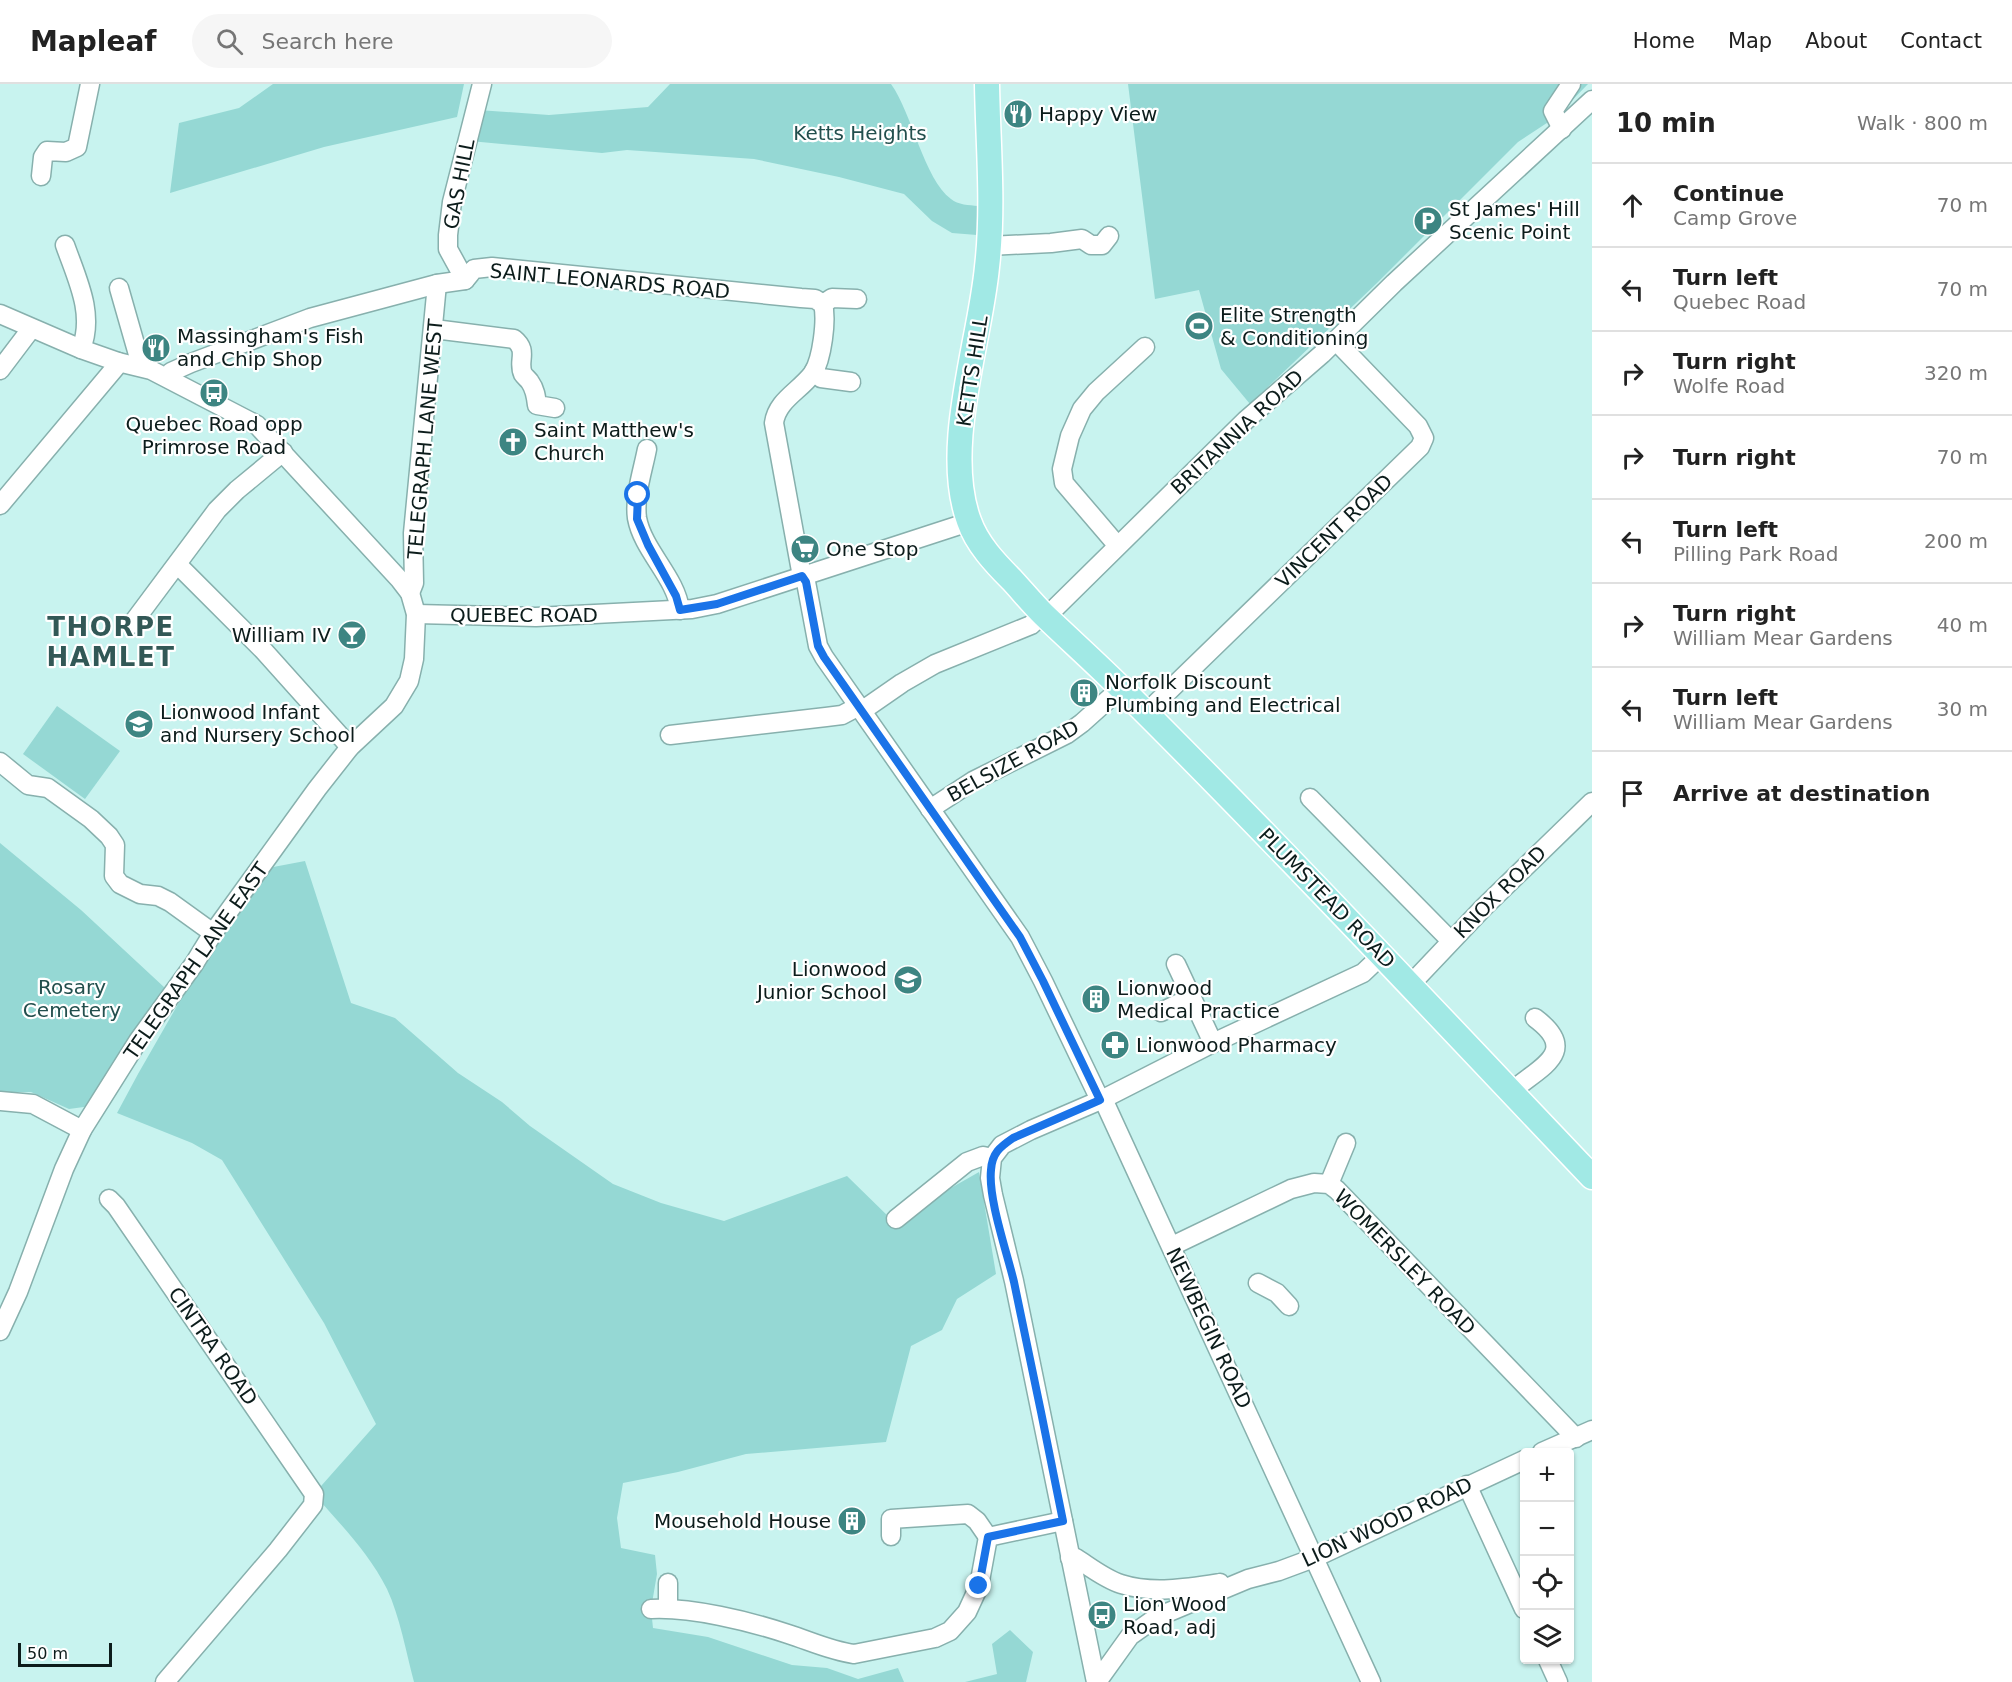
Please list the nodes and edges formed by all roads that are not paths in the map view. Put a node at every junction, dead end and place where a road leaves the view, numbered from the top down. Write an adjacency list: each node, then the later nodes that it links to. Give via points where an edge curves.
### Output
1 (90, 84): 7 (street, via 77,147 66,152 47,151)
2 (482, 84): 11 (street, GAS HILL, via 452,202 448,235 448,249)
3 (987, 84): 10 (main road, KETTS HILL)
4 (1571, 84): 6 (street, via 1553,111)
5 (1592, 100): 6 (street, BRITANNIA ROAD)
6 (1562, 129): 19 (street, BRITANNIA ROAD)
7 (41, 176)
8 (1109, 236): 10 (street, via 1102,245 1091,245 1082,239)
9 (65, 245): 21 (street, via 86,312)
10 (989, 246): 32 (main road, KETTS HILL, via 962,428 960,482)
11 (465, 280): 12 (street, SAINT LEONARDS ROAD); 15 (street, SAINT LEONARDS ROAD, via 474,269 492,267)
12 (437, 284): 18 (street, TELEGRAPH LANE WEST); 26 (street, SAINT LEONARDS ROAD, via 310,318 191,363 171,372)
13 (119, 288): 23 (street)
14 (857, 299): 15 (street, SAINT LEONARDS ROAD)
15 (827, 301): 25 (street)
16 (0, 314): 17 (street)
17 (32, 329): 21 (street); 24 (street)
18 (434, 329): 28 (street, via 514,339 520,344 523,374 532,384 537,405); 36 (street, TELEGRAPH LANE WEST, via 413,533 414,583)
19 (1336, 341): 33 (street, BRITANNIA ROAD, via 1246,420); 43 (street, VINCENT ROAD, via 1418,426 1424,438 1420,447)
20 (1145, 347): 33 (street, via 1082,409 1062,469 1064,483)
21 (81, 350): 22 (street)
22 (118, 362): 23 (street); 31 (street)
23 (138, 366): 26 (street)
24 (0, 370)
25 (814, 371): 27 (street, via 821,378); 35 (street, via 776,412 774,423)
26 (168, 378): 30 (street, via 257,425)
27 (851, 382)
28 (555, 408)
29 (647, 448): 37 (street, via 637,519)
30 (283, 452): 34 (street, via 217,510); 36 (street)
31 (0, 505)
32 (969, 522): 35 (street, QUEBEC ROAD); 39 (main road, KETTS HILL, via 991,557)
33 (1117, 545): 39 (street, BRITANNIA ROAD)
34 (178, 565): 40 (street); 45 (street, via 264,651)
35 (802, 576): 37 (street, QUEBEC ROAD, via 717,604); 42 (street, NEWBEGIN ROAD, via 818,646)
36 (410, 593): 38 (street)
37 (680, 610): 38 (street, QUEBEC ROAD, via 536,617)
38 (416, 614): 45 (street, TELEGRAPH LANE EAST, via 409,681 394,705)
39 (1048, 619): 41 (main road, PLUMSTEAD ROAD); 42 (street, BRITANNIA ROAD, via 934,663)
40 (132, 624)
41 (1121, 688): 43 (main road, PLUMSTEAD ROAD); 49 (street, BELSIZE ROAD, via 1067,734 974,781)
42 (861, 708): 44 (street, BRITANNIA ROAD, via 842,715); 49 (street, NEWBEGIN ROAD)
43 (1146, 713): 52 (main road, PLUMSTEAD ROAD)
44 (670, 735)
45 (350, 747): 50 (street, TELEGRAPH LANE EAST)
46 (0, 762): 50 (street, via 28,785 48,788 109,836 115,845 114,876 120,884 140,894 164,899)
47 (1321, 802): 51 (street, via 1383,862)
48 (1592, 802): 51 (street, KNOX ROAD)
49 (930, 809): 60 (street, NEWBEGIN ROAD, via 1020,937)
50 (213, 933): 62 (street, TELEGRAPH LANE EAST)
51 (1451, 941): 54 (street, KNOX ROAD)
52 (1382, 955): 54 (main road, PLUMSTEAD ROAD); 58 (street, via 1363,973)
53 (1176, 964): 55 (street)
54 (1410, 985): 59 (main road, PLUMSTEAD ROAD)
55 (1192, 997): 56 (street); 58 (street)
56 (1161, 1012)
57 (1544, 1020): 59 (street, via 1555,1042 1552,1057)
58 (1213, 1043): 60 (street)
59 (1511, 1092): 65 (main road, PLUMSTEAD ROAD)
60 (1101, 1099): 64 (street, via 1013,1138); 69 (street, NEWBEGIN ROAD)
61 (0, 1101): 62 (street, via 33,1104)
62 (82, 1130): 72 (street, TELEGRAPH LANE EAST)
63 (1346, 1143): 66 (street)
64 (992, 1158): 68 (street, via 983,1155 967,1162); 77 (street, via 993,1195)
65 (1592, 1177)
66 (1329, 1184): 69 (street, WOMERSLEY ROAD, via 1291,1189); 73 (street, WOMERSLEY ROAD)
67 (109, 1199): 86 (street, CINTRA ROAD, via 314,1494 313,1505 278,1550)
68 (896, 1219)
69 (1172, 1246): 81 (street, NEWBEGIN ROAD)
70 (1258, 1283): 71 (street, via 1277,1293)
71 (1289, 1306)
72 (0, 1330)
73 (1584, 1434): 74 (street)
74 (1551, 1448)
75 (1520, 1462): 76 (street, LION WOOD ROAD)
76 (1467, 1485): 81 (street, LION WOOD ROAD); 84 (street)
77 (1063, 1521): 79 (street); 80 (street)
78 (891, 1536): 79 (street, via 891,1519 968,1514)
79 (988, 1537): 83 (street, via 979,1586 967,1612 950,1631 935,1638 854,1654 742,1622 660,1609)
80 (1070, 1558): 82 (street, LION WOOD ROAD, via 1121,1584 1149,1588 1189,1588); 87 (street)
81 (1314, 1558): 82 (street, LION WOOD ROAD); 88 (street, NEWBEGIN ROAD)
82 (1248, 1579): 87 (street, LION WOOD ROAD, via 1157,1617 1130,1636)
83 (668, 1583)
84 (1520, 1600)
85 (1550, 1664): 89 (street)
86 (165, 1682)
87 (1097, 1682)
88 (1371, 1682)
89 (1558, 1682)

